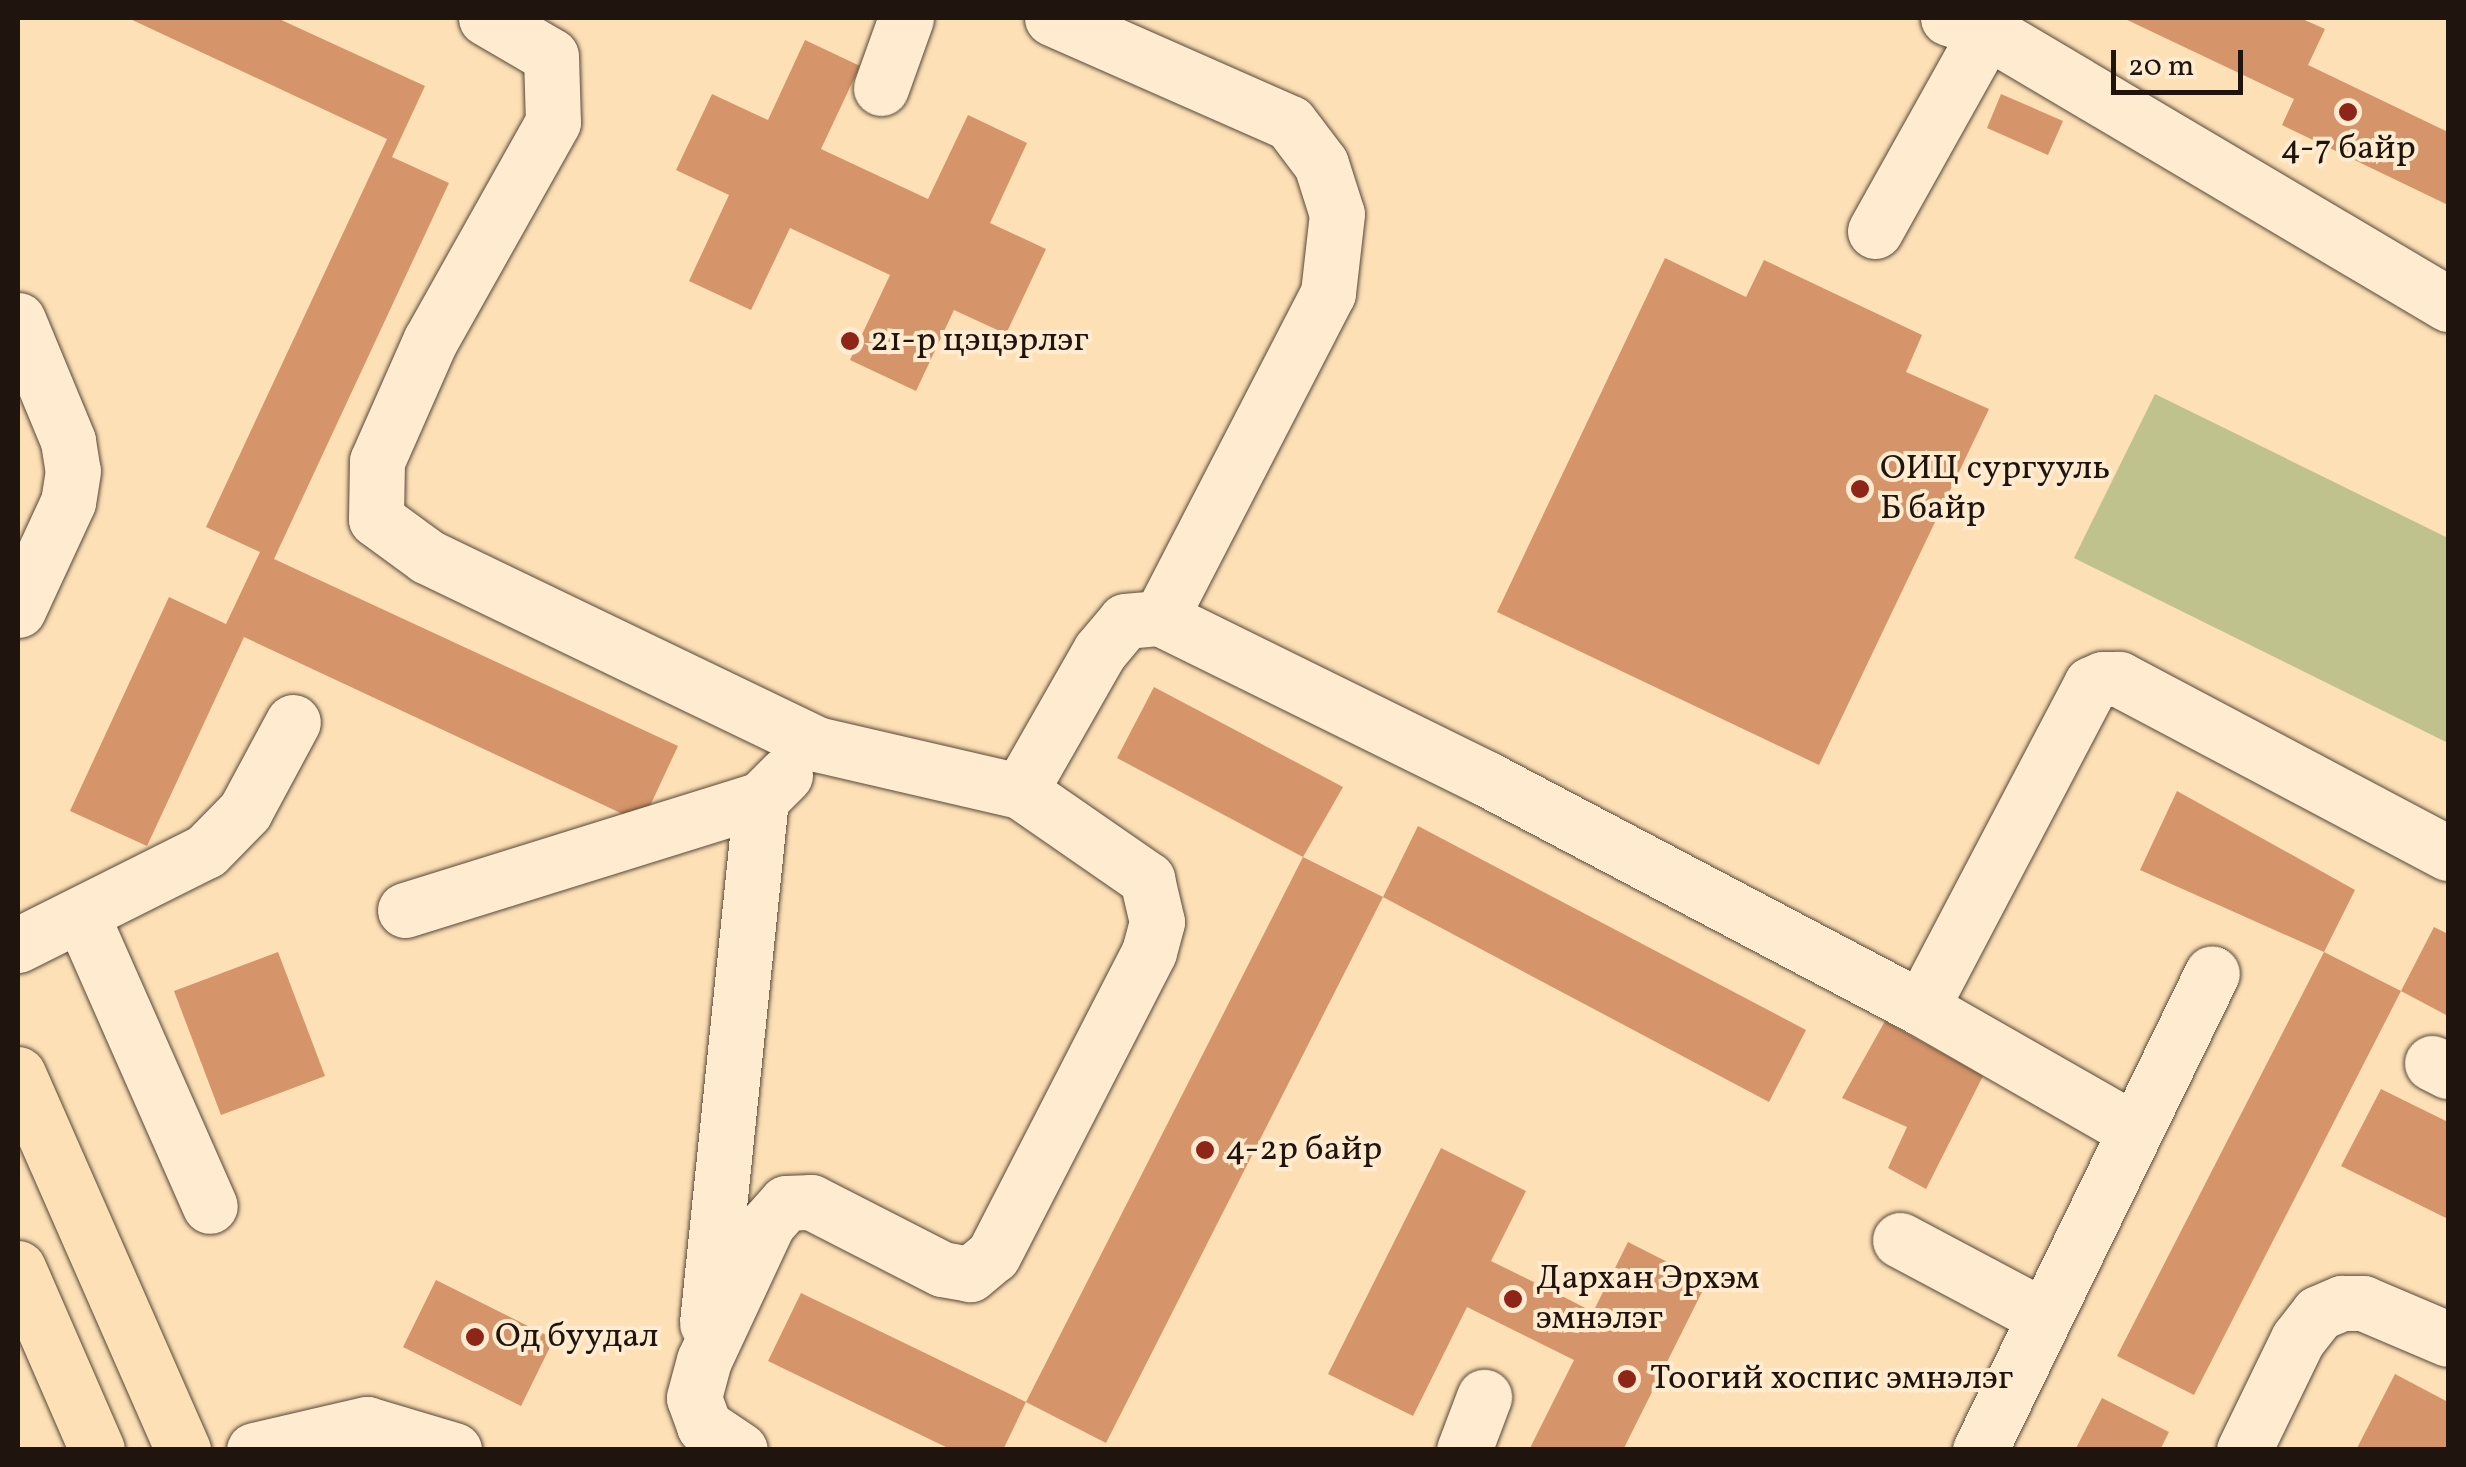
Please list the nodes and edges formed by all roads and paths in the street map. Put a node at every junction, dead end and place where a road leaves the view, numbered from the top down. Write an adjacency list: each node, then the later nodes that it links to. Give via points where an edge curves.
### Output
1 (486, 18): 12 (lane, via 551,56 554,122 430,341 377,462 376,519 428,556)
2 (906, 18): 5 (lane)
3 (1052, 18): 10 (lane, via 1290,122 1321,164 1337,214 1328,293)
4 (1976, 22): 6 (lane); 7 (lane)
5 (881, 88)
6 (1875, 231)
7 (2448, 304)
8 (18, 320): 9 (lane, via 68,441 73,471 68,502)
9 (18, 610)
10 (1160, 618): 13 (lane, via 1125,621 1100,651); 20 (lane)
11 (293, 722): 17 (lane, via 245,811 206,851)
12 (816, 744): 13 (lane); 14 (lane)
13 (1020, 791): 28 (lane, via 1148,879 1157,922 1149,952 994,1255 970,1274 942,1270 811,1202 786,1203 768,1223)
14 (761, 799): 16 (lane); 28 (lane)
15 (2448, 854): 20 (lane, via 2119,679 2103,679 2092,684)
16 (405, 910)
17 (81, 914): 18 (lane); 23 (lane)
18 (18, 945)
19 (2212, 973): 22 (lane)
20 (1921, 1008): 22 (lane)
21 (18, 1074): 31 (main road)
22 (2134, 1130): 26 (lane)
23 (210, 1206)
24 (1900, 1240): 26 (lane)
25 (18, 1268): 30 (main road)
26 (2041, 1314): 36 (lane)
27 (2448, 1339): 37 (lane, via 2363,1303 2318,1314 2298,1339)
28 (704, 1360): 34 (lane, via 694,1398 704,1426)
29 (1484, 1397): 35 (lane)
30 (98, 1450)
31 (182, 1450)
32 (254, 1450): 33 (lane, via 367,1424)
33 (454, 1450)
34 (740, 1450)
35 (1464, 1450)
36 (1980, 1450)
37 (2244, 1450)

